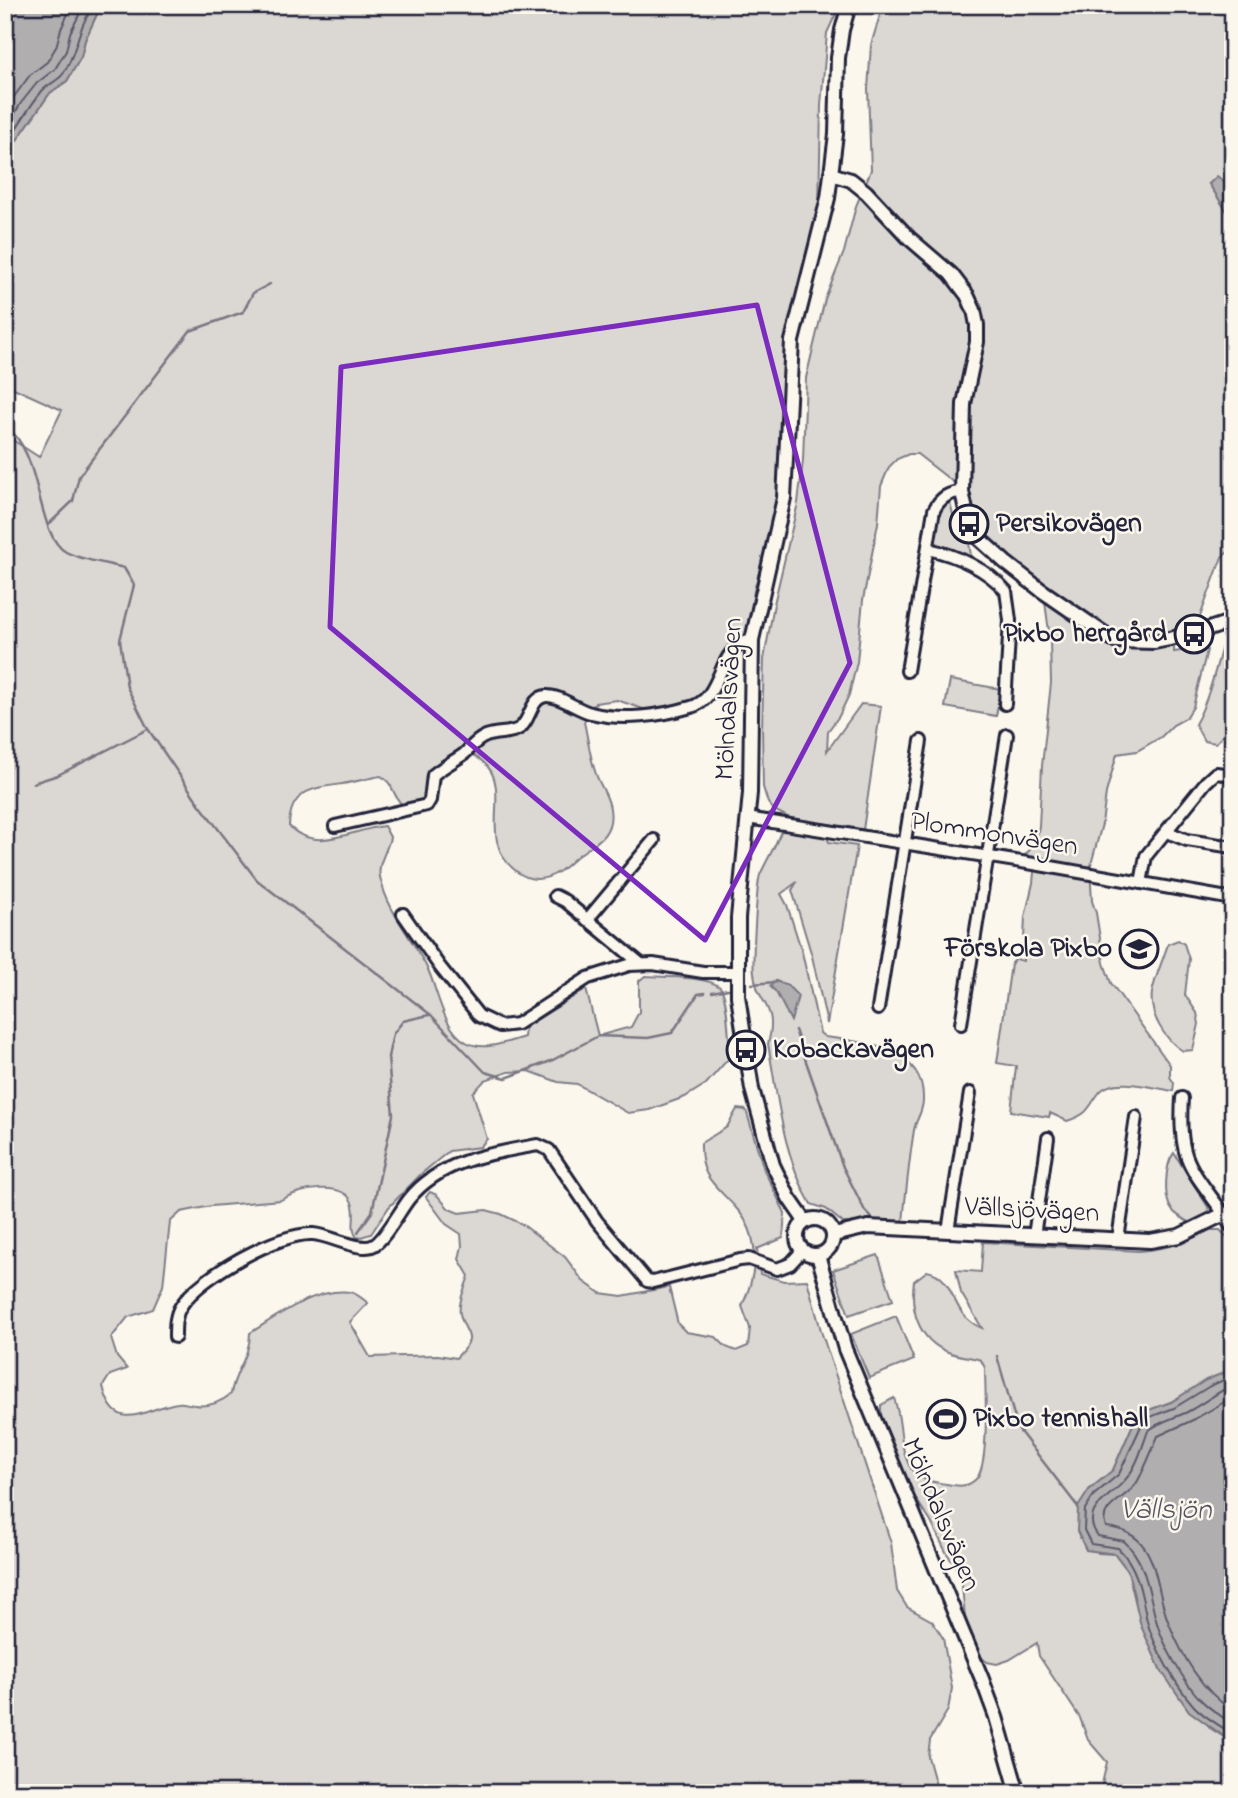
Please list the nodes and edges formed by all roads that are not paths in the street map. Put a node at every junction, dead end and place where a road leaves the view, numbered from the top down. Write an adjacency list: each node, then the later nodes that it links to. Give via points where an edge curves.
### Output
1 (849, 5): 2 (street, Mölndalsvägen, via 838,58)
2 (831, 174): 3 (street, via 851,180 866,192 951,274 974,310 977,342 964,404); 6 (street, Mölndalsvägen, via 823,224 792,341 783,498)
3 (962, 492): 4 (street, via 949,494 938,503); 5 (street, via 974,534 1023,576 1115,641 1154,642)
4 (928, 549): 7 (street); 8 (street, via 964,561 1006,591 1010,620)
5 (1233, 621)
6 (752, 640): 12 (street, Mölndalsvägen); 13 (street, via 731,651 710,694 693,706 662,714 619,716 593,714 542,697 519,728 481,738 433,775 427,805)
7 (907, 671)
8 (1005, 704)
9 (1007, 735): 18 (street)
10 (921, 741): 16 (street)
11 (1233, 775): 14 (street, via 1216,773)
12 (747, 818): 16 (street, Plommonvägen); 25 (street, Mölndalsvägen)
13 (335, 826)
14 (1167, 831): 17 (street, via 1187,840); 19 (street, via 1146,856)
15 (654, 840): 23 (street)
16 (905, 844): 18 (street, Plommonvägen); 26 (street)
17 (1233, 847)
18 (988, 856): 19 (street, Plommonvägen); 27 (street)
19 (1141, 883): 21 (street, Plommonvägen)
20 (555, 896): 23 (street)
21 (1233, 899)
22 (403, 914): 24 (street, via 479,1016 499,1026 510,1027 527,1019 588,978)
23 (587, 920): 24 (street)
24 (640, 964): 25 (street)
25 (737, 972): 33 (street, Mölndalsvägen, via 751,1082 767,1146 785,1190)
26 (878, 1009)
27 (961, 1024)
28 (970, 1093): 35 (street)
29 (1182, 1098): 32 (street, via 1180,1130 1185,1155)
30 (1136, 1117): 38 (street)
31 (1048, 1138): 37 (street)
32 (1224, 1214): 34 (street); 38 (street, Vällsjövägen, via 1165,1240)
33 (806, 1221): 36 (street, via 824,1220); 39 (street, via 797,1235)
34 (1233, 1227)
35 (948, 1231): 36 (street, Vällsjövägen, via 868,1227); 37 (street, Vällsjövägen)
36 (834, 1235): 40 (street, via 831,1247)
37 (1034, 1236): 38 (street, Vällsjövägen)
38 (1118, 1239)
39 (803, 1251): 40 (street); 41 (street, via 777,1269 749,1259 647,1281 597,1221 549,1150 538,1145 460,1163 436,1174 411,1196 373,1246 358,1247 310,1234 271,1244 235,1262 183,1302)
40 (818, 1255): 42 (street, Mölndalsvägen, via 845,1349 982,1679)
41 (175, 1337)
42 (1018, 1793)

